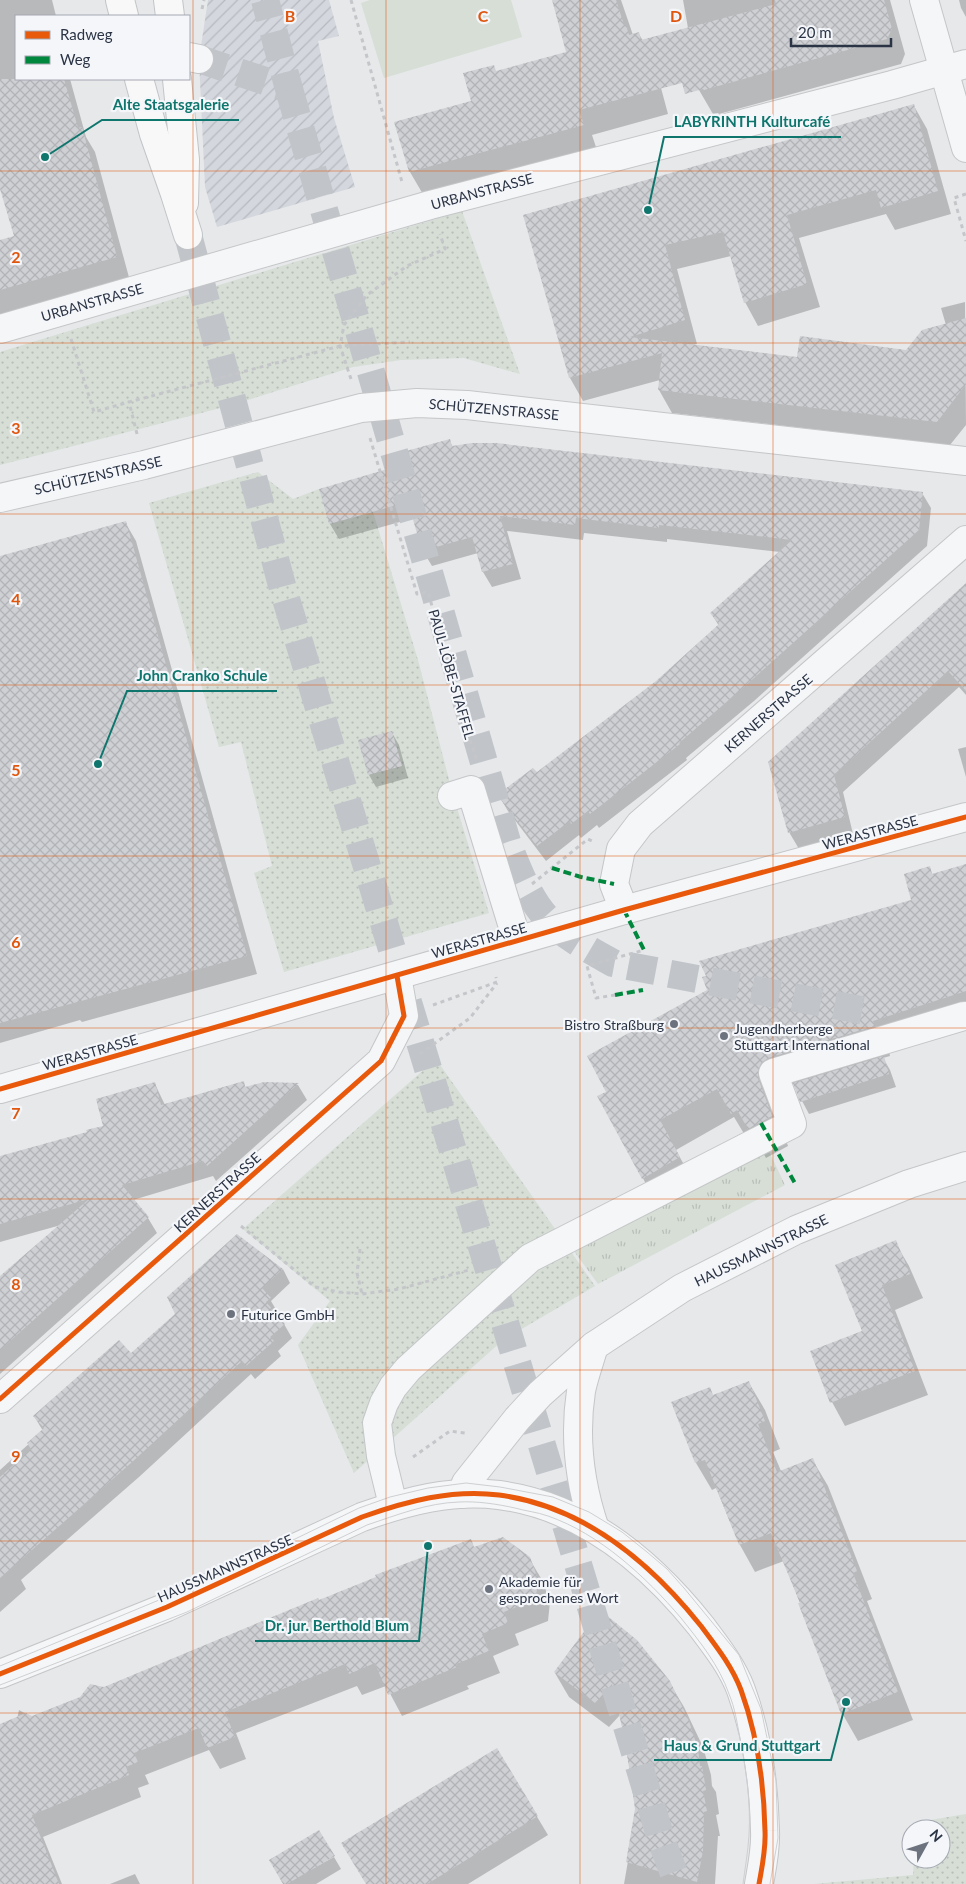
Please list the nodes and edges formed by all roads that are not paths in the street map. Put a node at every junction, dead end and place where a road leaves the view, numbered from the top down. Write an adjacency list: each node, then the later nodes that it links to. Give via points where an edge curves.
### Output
1 (120, 0): 5 (main road)
2 (131, 0): 6 (street)
3 (168, 0): 7 (main road)
4 (924, 0): 8 (street)
5 (124, 15)
6 (137, 15)
7 (170, 15)
8 (955, 67): 11 (street); 12 (street, URBANSTRASSE, via 430,205)
9 (139, 80): 10 (main road, via 186,230 185,160)
10 (177, 80)
11 (966, 148)
12 (0, 329)
13 (966, 461): 14 (street, SCHÜTZENSTRASSE, via 467,405 417,403 360,408 144,465)
14 (0, 498)
15 (966, 540): 18 (street, KERNERSTRASSE, via 640,824 621,849 614,884)
16 (452, 796): 19 (street, via 471,790)
17 (966, 817): 18 (street, WERASTRASSE)
18 (624, 910): 19 (street, WERASTRASSE)
19 (517, 940): 20 (street, WERASTRASSE)
20 (397, 976): 22 (street, WERASTRASSE); 25 (street, KERNERSTRASSE, via 404,1016 381,1061)
21 (964, 1016): 27 (street, via 773,1072 792,1124 530,1258 408,1369 384,1403 377,1423)
22 (0, 1089)
23 (966, 1166): 24 (street, HAUSSMANNSTRASSE, via 909,1184 796,1230 682,1288)
24 (594, 1346): 26 (street, HAUSSMANNSTRASSE, via 517,1419 466,1483); 28 (street, via 582,1390 578,1442 583,1490)
25 (0, 1400)
26 (462, 1494): 27 (street, HAUSSMANNSTRASSE, via 430,1496); 28 (street, via 500,1495 550,1508)
27 (393, 1505): 29 (street, HAUSSMANNSTRASSE, via 362,1516 167,1607)
28 (594, 1529): 30 (street, via 638,1559 669,1590 728,1662 753,1733 762,1781 765,1833)
29 (0, 1674)
30 (759, 1884)

